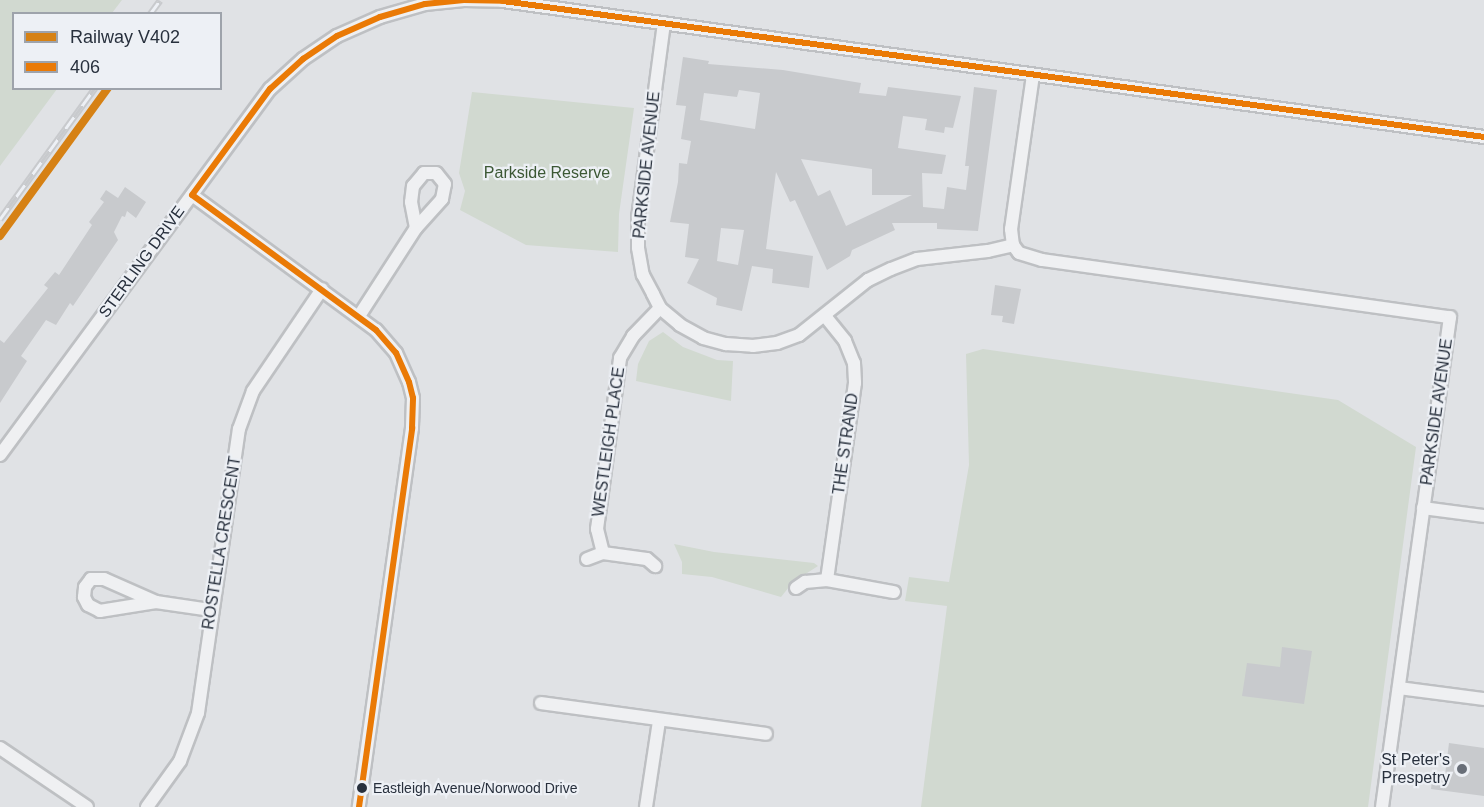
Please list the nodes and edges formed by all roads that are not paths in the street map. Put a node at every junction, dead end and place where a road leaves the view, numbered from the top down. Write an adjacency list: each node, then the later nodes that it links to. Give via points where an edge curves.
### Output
1 (664, 23): 2 (street, STERLING DRIVE); 4 (street, STERLING DRIVE, via 486,0 435,3 380,16 337,36 288,72 257,105); 8 (street, PARKSIDE AVENUE, via 638,217 643,275)
2 (1033, 75): 3 (street, STERLING DRIVE); 6 (street, via 1011,229)
3 (1484, 137)
4 (192, 195): 7 (street); 11 (street, STERLING DRIVE)
5 (416, 228): 9 (street)
6 (1013, 244): 10 (street, PARKSIDE AVENUE, via 988,251 917,259 891,268 868,280); 12 (street, PARKSIDE AVENUE, via 1019,253 1042,260 1450,317)
7 (322, 290): 9 (street); 21 (street, ROSTELLA CRESCENT, via 253,391 239,429)
8 (660, 308): 10 (street, PARKSIDE AVENUE, via 703,338 744,345 777,343); 14 (street, WESTLEIGH PLACE, via 633,336 620,358 597,529)
9 (359, 316): 30 (street, via 387,340 405,368 414,415)
10 (825, 316): 17 (street, THE STRAND, via 845,341 854,363 855,383)
11 (0, 455)
12 (1423, 508): 13 (street); 22 (street, PARKSIDE AVENUE)
13 (1484, 516)
14 (603, 553): 15 (street); 16 (street, via 647,559)
15 (587, 559)
16 (655, 566)
17 (827, 580): 18 (street, via 805,582); 19 (street)
18 (795, 588)
19 (894, 592)
20 (156, 602): 20 (street, via 100,610 88,605 85,587 91,579 104,579); 21 (street)
21 (211, 610): 29 (street, ROSTELLA CRESCENT, via 198,713 191,736 180,761)
22 (1399, 688): 23 (street); 32 (street, PARKSIDE AVENUE)
23 (1484, 699)
24 (541, 703): 25 (street)
25 (659, 721): 26 (street); 31 (street)
26 (766, 734)
27 (2, 752): 28 (street)
28 (87, 807)
29 (147, 807)
30 (359, 807)
31 (646, 807)
32 (1382, 807)

